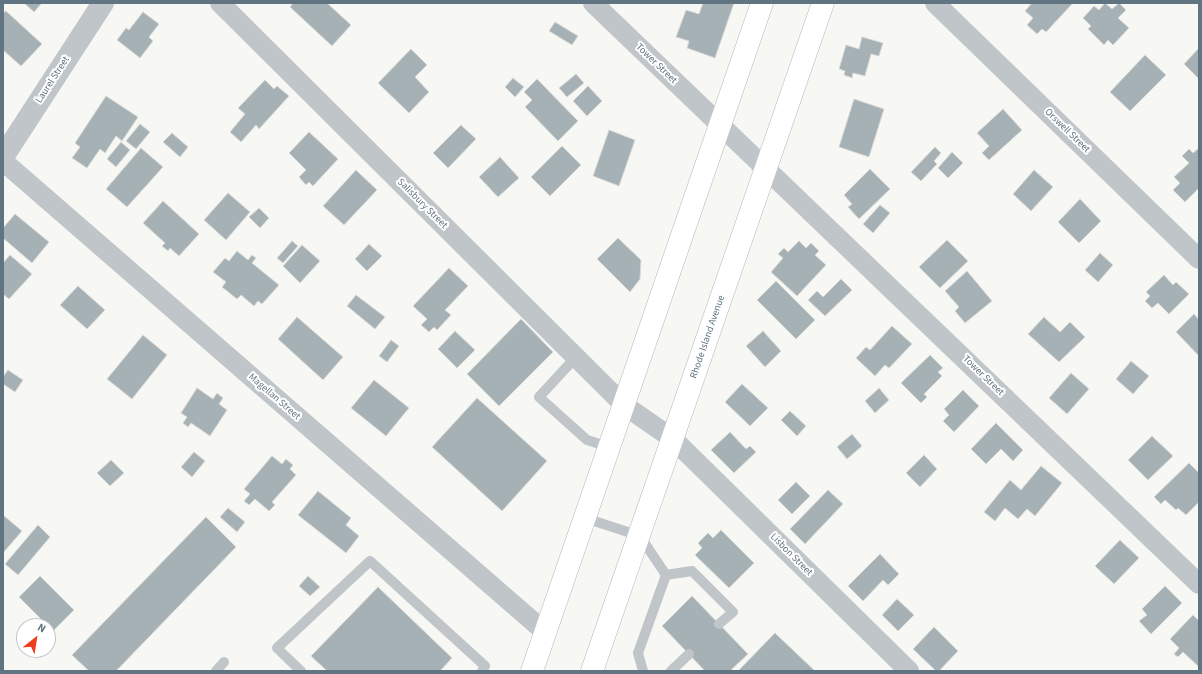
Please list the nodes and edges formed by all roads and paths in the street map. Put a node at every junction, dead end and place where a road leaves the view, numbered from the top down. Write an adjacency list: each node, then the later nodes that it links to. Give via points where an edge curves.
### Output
1 (103, 3): 8 (street, Laurel Street)
2 (220, 3): 12 (street, Salisbury Street)
3 (593, 3): 7 (street, Tower Street)
4 (762, 3): 7 (main road)
5 (823, 3): 10 (main road, Rhode Island Avenue)
6 (936, 3): 11 (street, Orswell Street)
7 (720, 126): 10 (street, Tower Street); 13 (main road)
8 (3, 157)
9 (3, 161): 21 (street, Magellan Street)
10 (766, 168): 14 (main road, Rhode Island Avenue); 19 (street, Tower Street)
11 (1199, 258)
12 (576, 357): 13 (street, Salisbury Street); 15 (lane, via 539,397 587,440)
13 (624, 405): 14 (street, Lisbon Street); 15 (main road)
14 (673, 439): 17 (main road, Rhode Island Avenue); 31 (street, Lisbon Street)
15 (609, 447): 16 (main road)
16 (585, 518): 17 (lane); 21 (main road)
17 (640, 536): 18 (lane); 28 (main road, Rhode Island Avenue)
18 (666, 575): 20 (lane, via 692,571 733,612); 29 (lane, via 638,652)
19 (1199, 584)
20 (719, 624)
21 (545, 632): 27 (main road)
22 (689, 654): 30 (lane)
23 (224, 662): 24 (lane)
24 (216, 671)
25 (301, 671): 26 (lane, via 276,648 370,561 485,666)
26 (482, 671)
27 (532, 671)
28 (592, 671)
29 (643, 671)
30 (672, 671)
31 (909, 671)

